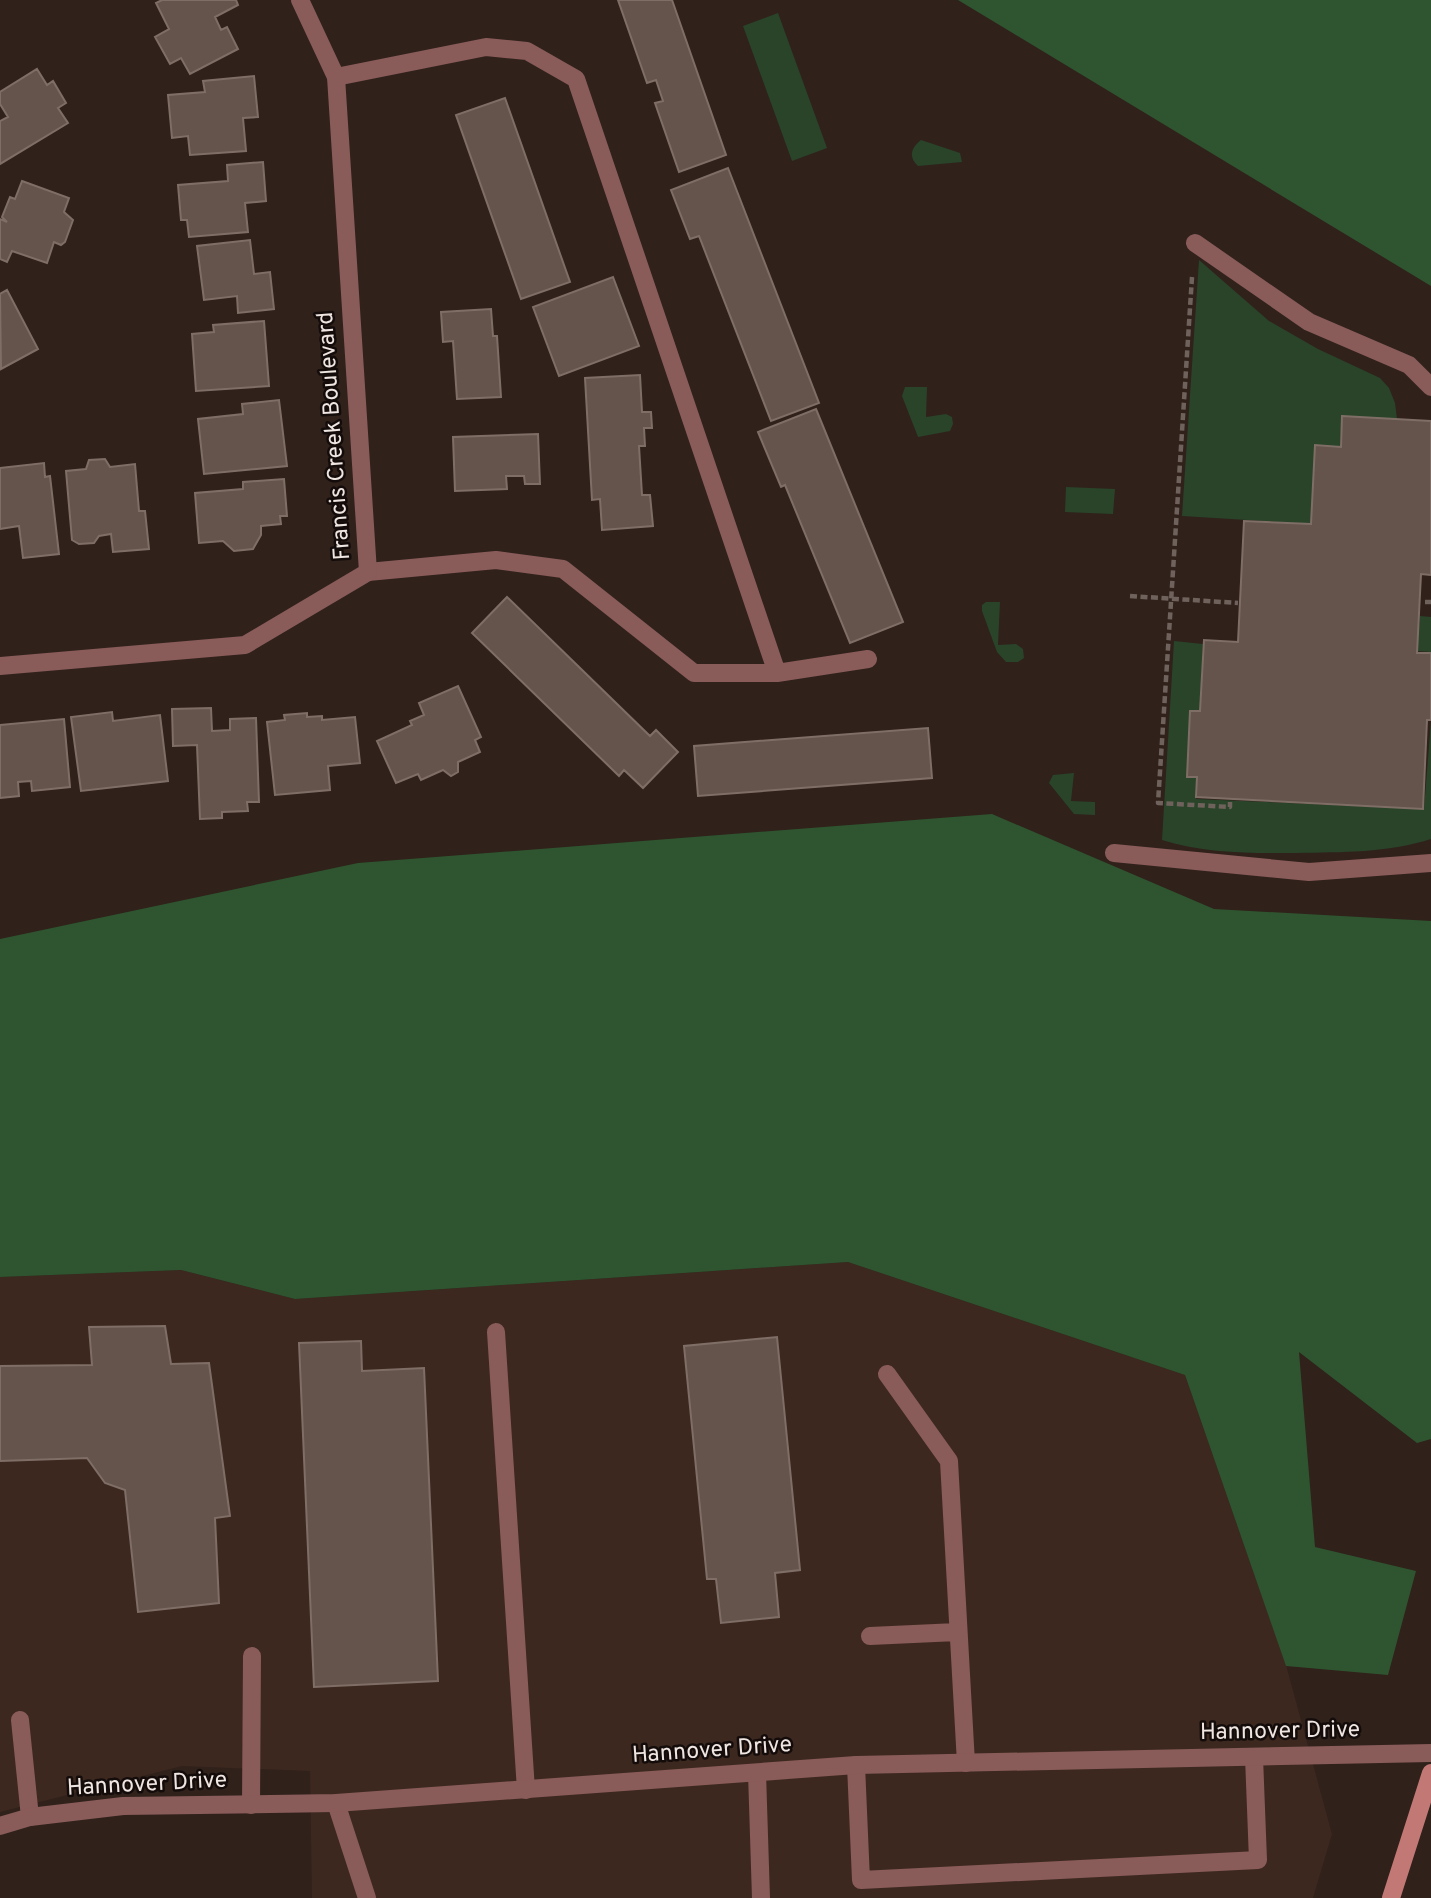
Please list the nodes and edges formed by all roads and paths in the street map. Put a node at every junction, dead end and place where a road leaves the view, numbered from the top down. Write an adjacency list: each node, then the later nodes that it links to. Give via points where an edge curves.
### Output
1 (300, 0): 2 (street, Francis Creek Boulevard)
2 (335, 77): 6 (street, Francis Creek Boulevard); 12 (street, via 486,47 527,51 576,79)
3 (1195, 243): 5 (street, via 1309,322 1409,365)
4 (1192, 277): 8 (path)
5 (1431, 387)
6 (368, 572): 11 (street, Francis Creek Boulevard, via 245,645); 12 (street, via 496,560 563,569 694,673)
7 (1130, 596): 8 (path)
8 (1171, 599): 9 (path); 13 (path, via 1158,803 1230,807)
9 (1238, 603)
10 (868, 659): 12 (street)
11 (0, 666)
12 (777, 673)
13 (1230, 802)
14 (1114, 853): 15 (street, via 1309,872)
15 (1431, 863)
16 (496, 1332): 28 (street)
17 (887, 1374): 18 (street, via 949,1461)
18 (957, 1632): 19 (street); 24 (street)
19 (870, 1636)
20 (252, 1656): 30 (street)
21 (19, 1720): 31 (street)
22 (1431, 1753): 23 (street, Hannover Drive)
23 (1254, 1757): 24 (street, Hannover Drive); 25 (street, via 1258,1860 861,1880)
24 (966, 1763): 25 (street, Hannover Drive)
25 (856, 1765): 26 (street, Hannover Drive)
26 (757, 1773): 28 (street, Hannover Drive); 34 (street)
27 (1431, 1773): 35 (main road)
28 (526, 1790): 29 (street, Hannover Drive)
29 (337, 1803): 30 (street, Hannover Drive); 33 (street)
30 (251, 1805): 31 (street, Hannover Drive, via 123,1807)
31 (30, 1816): 32 (street, Hannover Drive)
32 (0, 1826)
33 (367, 1898)
34 (761, 1898)
35 (1391, 1898)

